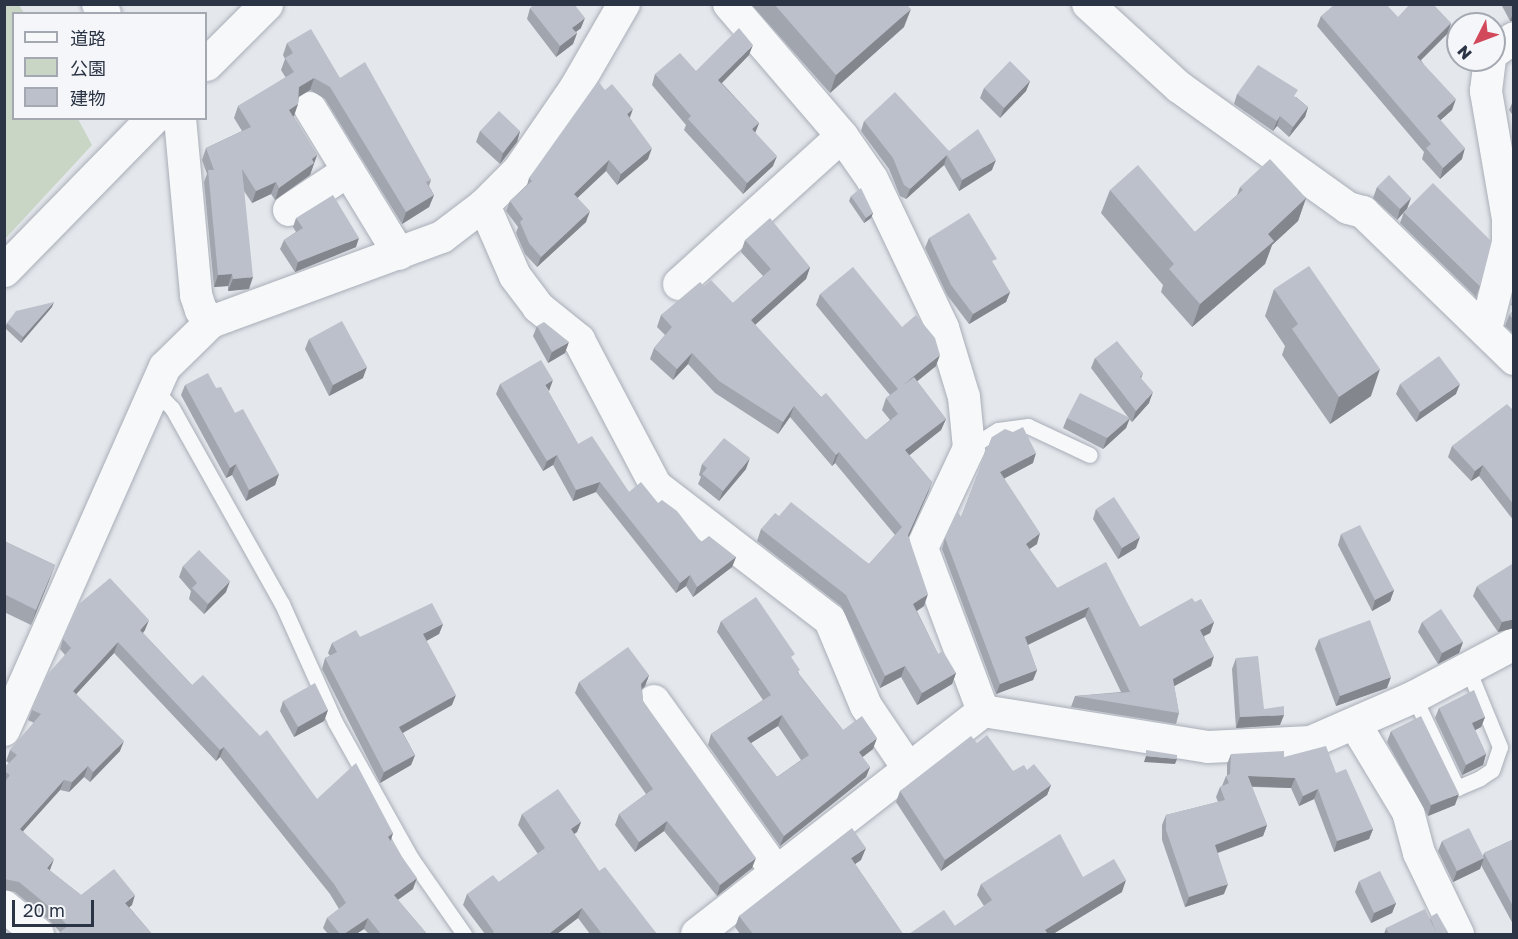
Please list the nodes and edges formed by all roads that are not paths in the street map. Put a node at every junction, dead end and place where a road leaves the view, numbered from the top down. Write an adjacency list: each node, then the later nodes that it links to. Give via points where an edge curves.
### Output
1 (266, 4): 5 (street)
2 (624, 4): 12 (street, via 576,87 519,170)
3 (729, 4): 10 (street)
4 (1088, 4): 18 (street, via 1179,87 1348,208 1363,212)
5 (207, 63)
6 (1488, 72): 18 (street, via 1486,91 1508,219 1508,243)
7 (310, 108): 11 (street)
8 (151, 120): 15 (street)
9 (180, 120): 17 (street, via 196,295)
10 (842, 136): 16 (street); 21 (street, via 872,179 943,328 964,397)
11 (348, 171): 13 (street); 14 (street)
12 (484, 205): 14 (street, via 442,237); 30 (street, via 515,276 537,308 579,340 656,486 830,620 866,706)
13 (289, 210)
14 (399, 254): 17 (street)
15 (4, 270)
16 (679, 284)
17 (211, 322): 20 (street, via 165,368)
18 (1486, 329): 19 (street)
19 (1514, 359)
20 (155, 390): 29 (street); 34 (lane, via 172,408 282,604 335,722 411,858)
21 (969, 448): 22 (lane, via 992,432 1028,426); 27 (street, via 922,548)
22 (1090, 455)
23 (1514, 644): 24 (street)
24 (1468, 669): 25 (street); 25 (lane, via 1500,747 1492,770 1480,778 1457,788)
25 (1414, 697): 28 (street)
26 (654, 701): 31 (street)
27 (983, 711): 28 (street, via 1208,747 1311,742); 30 (street)
28 (1355, 724): 36 (street, via 1408,812 1419,853)
29 (4, 730)
30 (910, 771): 31 (street)
31 (775, 870): 35 (street)
32 (4, 906): 33 (street)
33 (38, 934)
34 (464, 934)
35 (697, 934)
36 (1458, 934)

